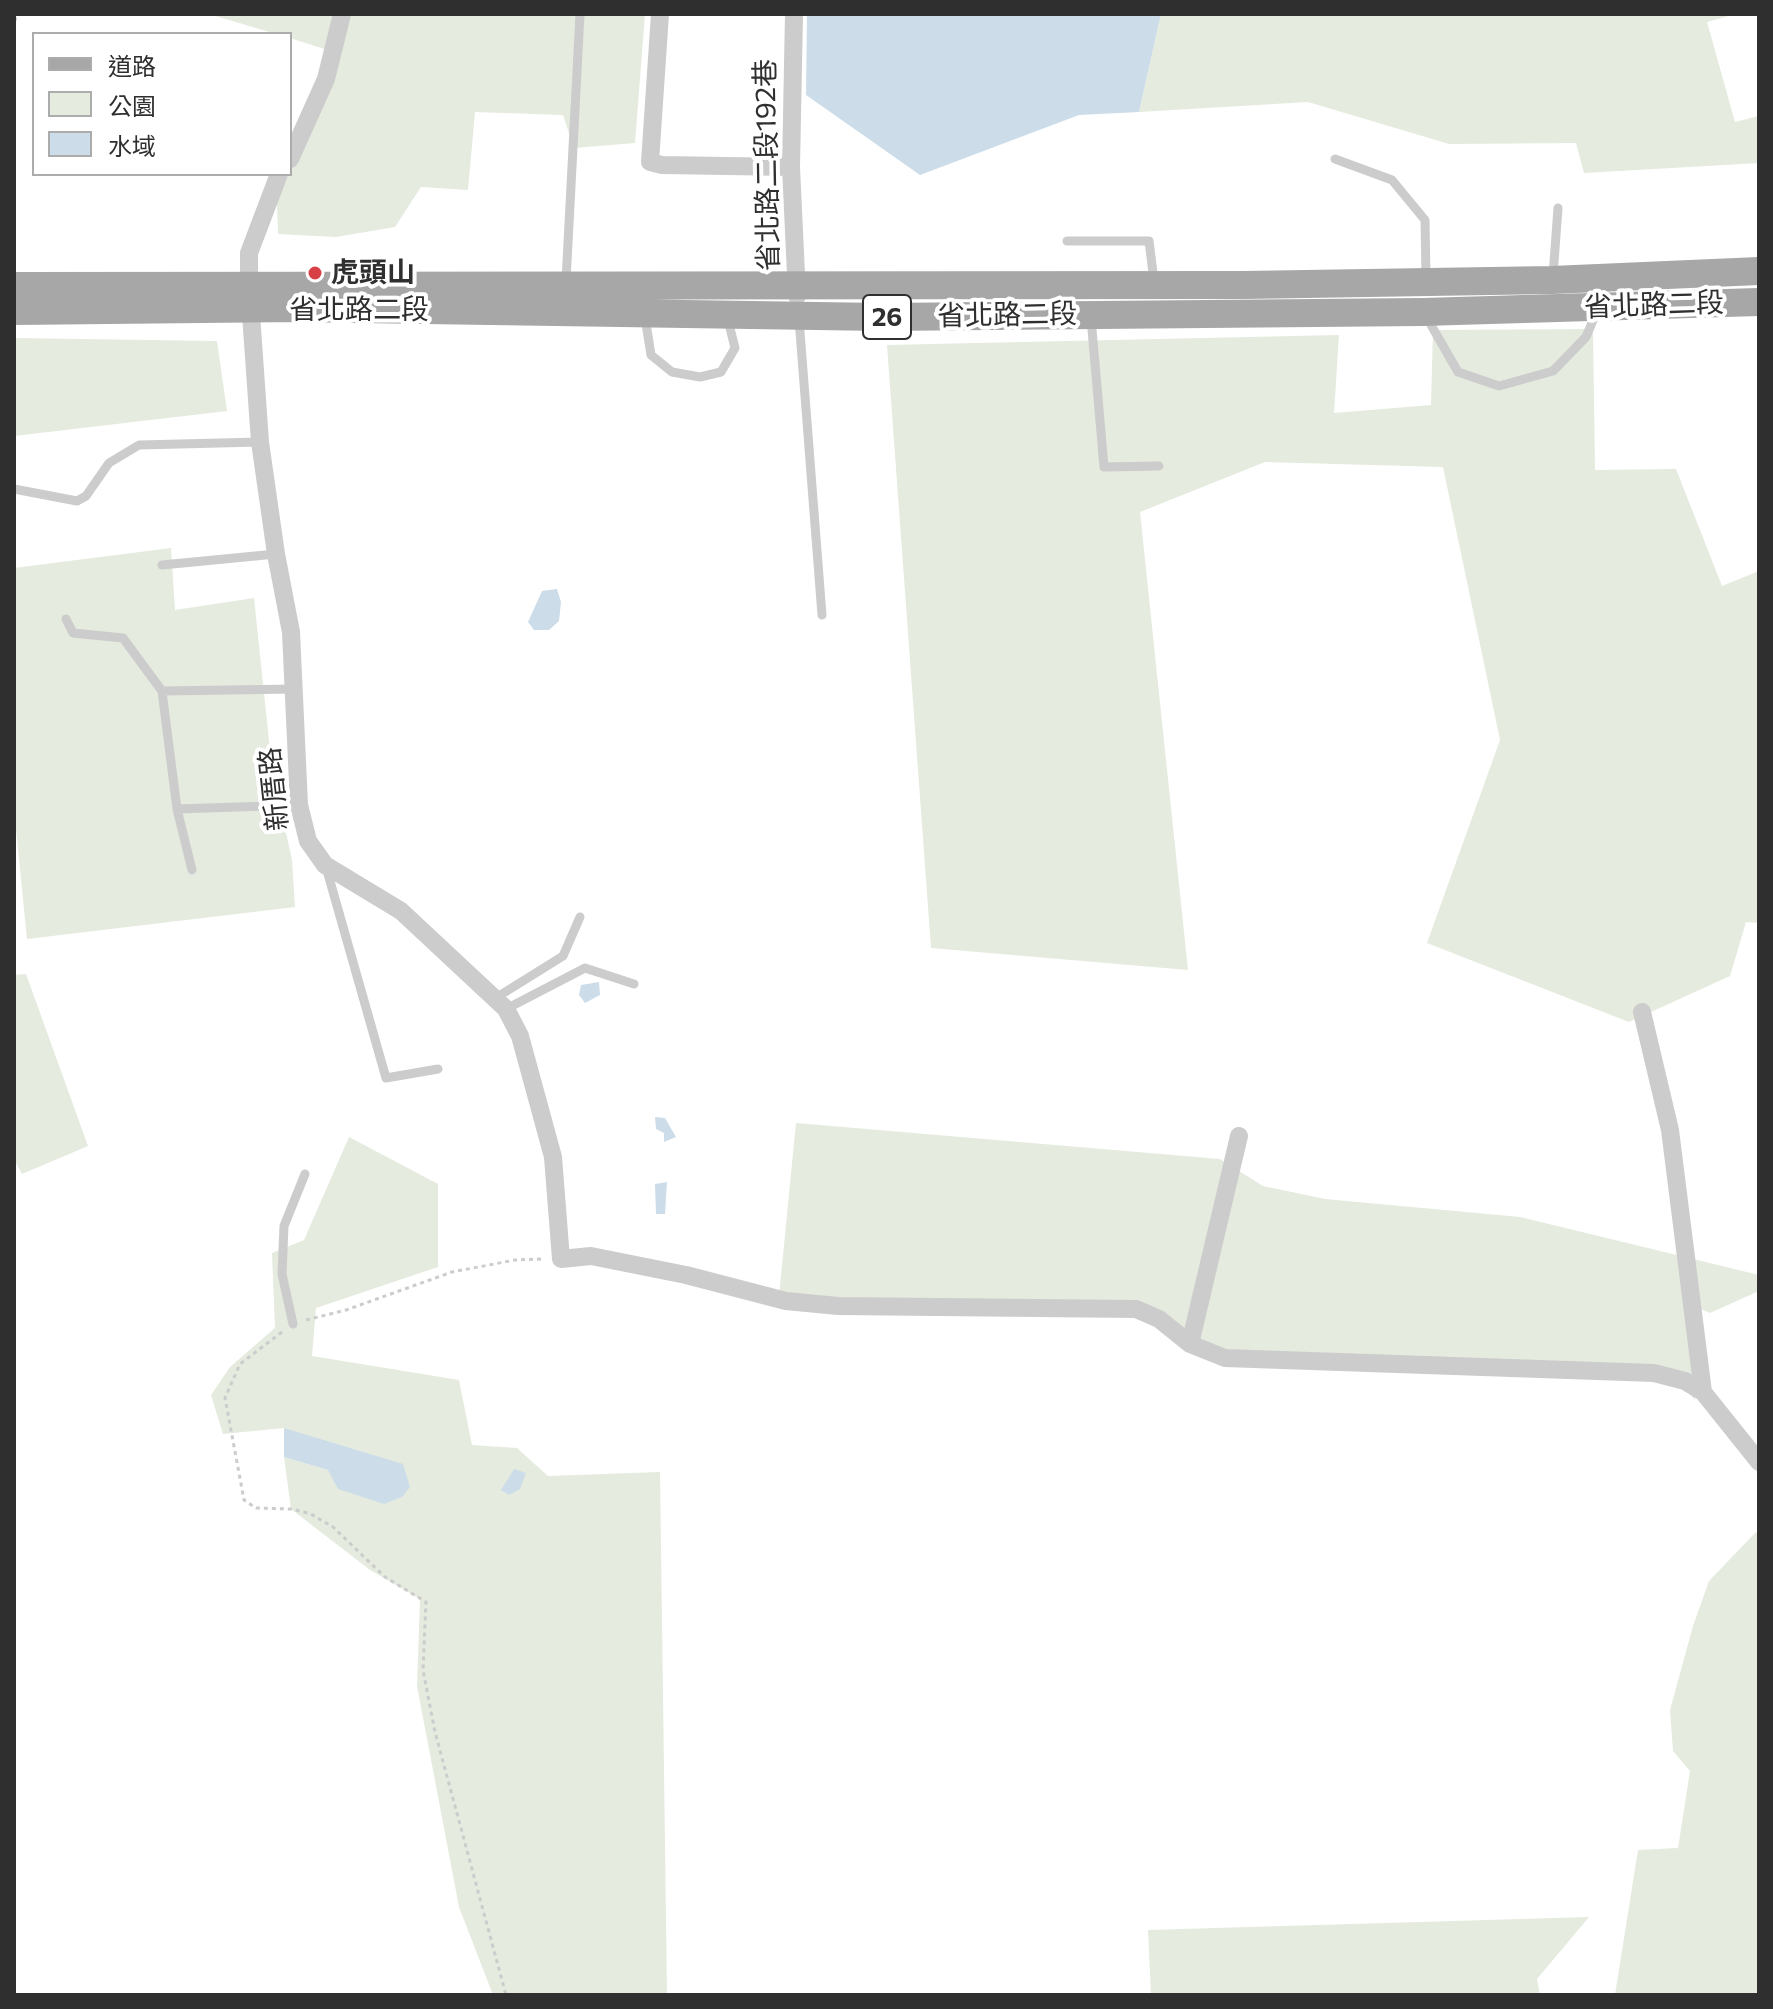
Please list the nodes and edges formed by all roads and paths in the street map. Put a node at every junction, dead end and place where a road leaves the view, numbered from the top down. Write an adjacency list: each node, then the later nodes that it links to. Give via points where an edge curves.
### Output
1 (16, 14): 6 (path)
2 (342, 14): 7 (street, via 326,79)
3 (580, 14): 18 (lane)
4 (660, 14): 9 (street, via 650,162)
5 (794, 14): 9 (street, 省北路二段192巷)
6 (14, 29)
7 (292, 155)
8 (1335, 159): 15 (lane, via 1392,180 1425,220)
9 (791, 167): 16 (street, 省北路二段192巷)
10 (278, 176): 20 (street, 新厝路, via 249,253)
11 (1558, 208): 14 (lane)
12 (1067, 241): 17 (lane, via 1149,241)
13 (1759, 271): 14 (main road, 省北路二段 / 26)
14 (1552, 280): 15 (main road, 省北路二段 / 26)
15 (1426, 282): 17 (main road, 省北路二段 / 26)
16 (796, 284): 17 (main road, 省北路二段 / 26); 18 (main road, 省北路二段 / 26); 28 (street, 省北路二段192巷)
17 (1154, 284)
18 (566, 285): 20 (main road, 省北路二段 / 26)
19 (14, 286): 20 (main road, 省北路二段 / 26)
20 (251, 298): 23 (main road, 省北路二段 / 26); 25 (main road, 省北路二段 / 26); 29 (street, 新厝路)
21 (1759, 302): 22 (main road, 省北路二段 / 26)
22 (1598, 307): 24 (main road, 省北路二段 / 26); 24 (lane, via 1586,337 1553,371 1499,386 1458,372)
23 (14, 311)
24 (1423, 312): 27 (main road, 省北路二段 / 26)
25 (644, 313): 26 (main road, 省北路二段 / 26); 26 (lane, via 651,355 672,372 700,377 721,372 735,348)
26 (726, 313): 28 (main road, 省北路二段 / 26)
27 (1091, 314): 28 (main road, 省北路二段 / 26); 30 (lane, via 1104,467)
28 (799, 315): 34 (lane)
29 (260, 442): 31 (lane, via 139,445 109,463 77,501); 32 (street, 新厝路)
30 (1159, 466)
31 (14, 489)
32 (276, 554): 33 (lane); 36 (street, 新厝路)
33 (162, 565)
34 (822, 615)
35 (66, 619): 37 (lane, via 73,633 123,638)
36 (295, 689): 37 (lane); 38 (street, 新厝路)
37 (162, 691): 39 (lane)
38 (299, 805): 39 (lane); 40 (street, 新厝路, via 308,841)
39 (177, 809): 41 (lane)
40 (325, 865): 44 (street, 新厝路, via 401,911); 46 (lane, via 386,1078)
41 (192, 870)
42 (580, 917): 44 (lane, via 563,956)
43 (634, 984): 44 (lane, via 585,968)
44 (500, 1004): 49 (street, 新厝路, via 520,1036 553,1157)
45 (1642, 1012): 52 (street, via 1670,1130)
46 (438, 1069)
47 (1239, 1136): 51 (street)
48 (305, 1174): 50 (lane, via 284,1226 282,1274)
49 (561, 1259): 50 (path, via 515,1260 452,1272); 51 (street, via 591,1256 786,1301 838,1306 1136,1309 1159,1319)
50 (293, 1324): 54 (path, via 240,1364 225,1398 244,1500 256,1508 311,1514 333,1527 385,1577 426,1602 423,1670 435,1732)
51 (1190, 1344): 52 (street, via 1225,1358 1654,1373)
52 (1703, 1392): 53 (street)
53 (1759, 1462)
54 (506, 1995)

